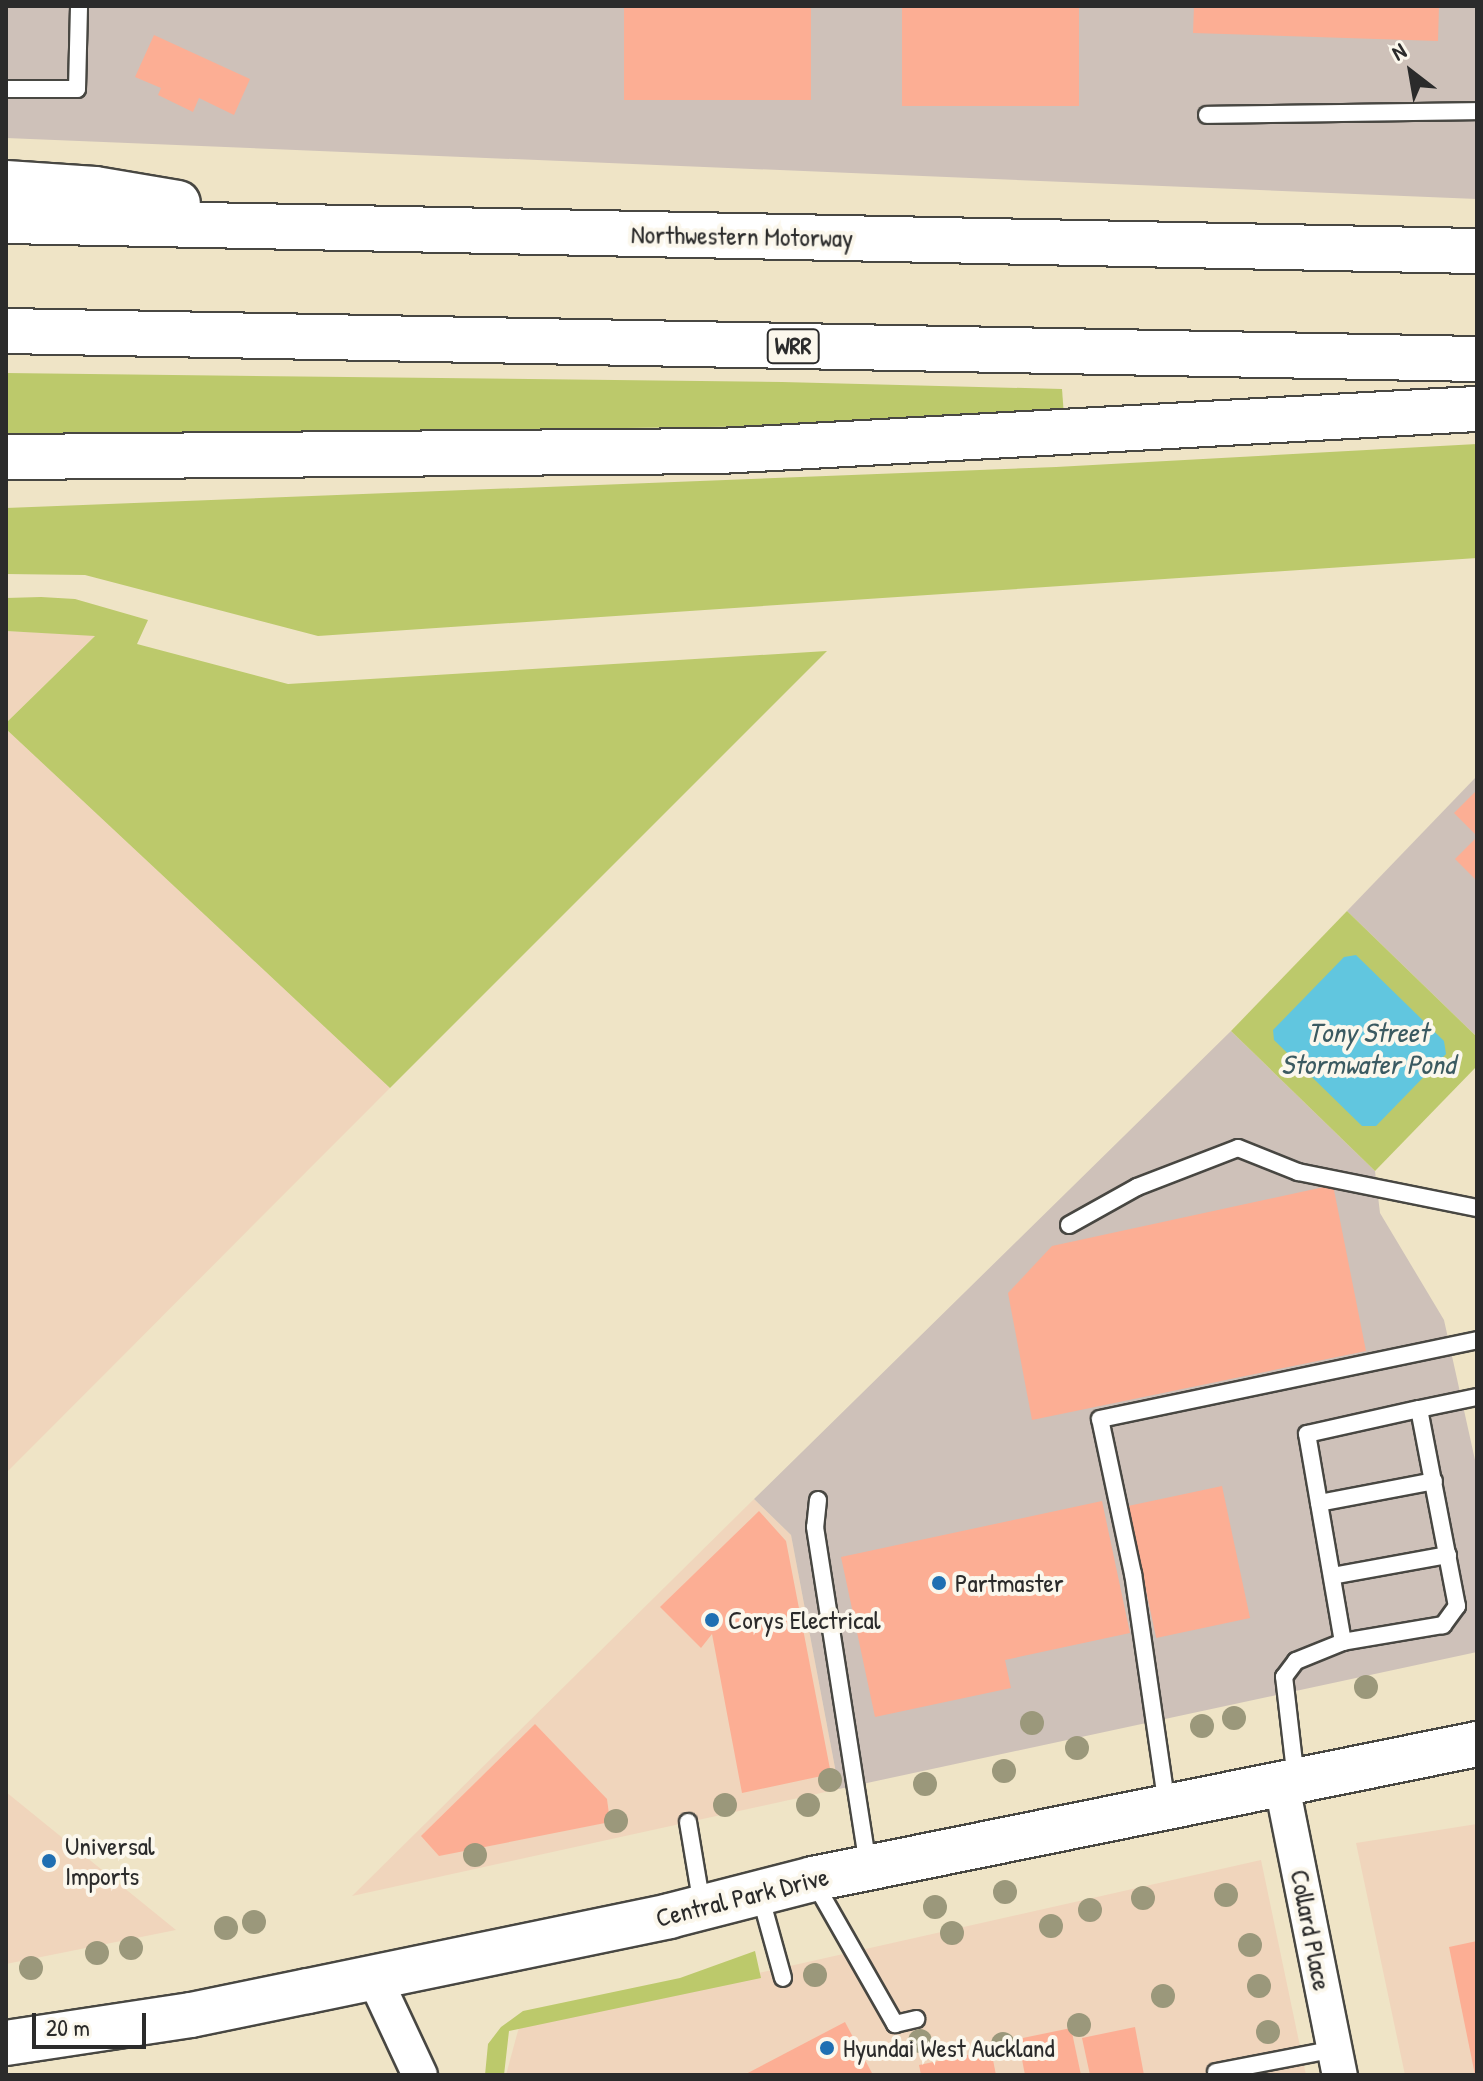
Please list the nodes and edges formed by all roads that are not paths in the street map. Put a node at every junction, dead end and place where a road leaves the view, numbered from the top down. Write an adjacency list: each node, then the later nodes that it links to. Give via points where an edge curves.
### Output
1 (79, 6): 2 (lane, via 77,89)
2 (6, 89)
3 (1477, 111): 4 (lane)
4 (1207, 115)
5 (6, 183): 7 (main road, via 95,189)
6 (6, 221): 7 (main road, Northwestern Motorway)
7 (330, 228): 8 (main road, Northwestern Motorway)
8 (1477, 251)
9 (6, 331): 10 (main road, WRR)
10 (1477, 359)
11 (1477, 409): 12 (main road, via 720,451)
12 (6, 457)
13 (1477, 1208): 14 (lane, via 1298,1172 1238,1148 1137,1187)
14 (1069, 1225)
15 (1477, 1340): 26 (lane, via 1100,1419 1133,1574)
16 (1477, 1397): 17 (lane)
17 (1419, 1409): 18 (lane); 20 (lane, via 1307,1434)
18 (1434, 1481): 20 (lane); 21 (lane)
19 (818, 1500): 28 (lane, via 815,1527)
20 (1319, 1503): 22 (lane)
21 (1448, 1555): 22 (lane); 23 (lane, via 1457,1606 1443,1625)
22 (1332, 1576): 23 (lane)
23 (1343, 1642): 25 (lane, via 1296,1661 1284,1677)
24 (1477, 1744): 25 (main road, Central Park Drive)
25 (1289, 1784): 26 (main road, Central Park Drive); 36 (street, Collard Place)
26 (1167, 1807): 28 (main road, Central Park Drive)
27 (688, 1822): 31 (lane)
28 (868, 1867): 29 (main road, Central Park Drive)
29 (813, 1879): 30 (main road, Central Park Drive); 34 (lane, via 895,2024)
30 (759, 1893): 31 (main road, Central Park Drive); 33 (lane)
31 (703, 1907): 32 (main road, Central Park Drive)
32 (374, 1977): 35 (main road, Central Park Drive, via 191,2015); 38 (street)
33 (783, 1978)
34 (916, 2019)
35 (6, 2043)
36 (1338, 2062): 37 (lane)
37 (1216, 2072)
38 (420, 2075)

